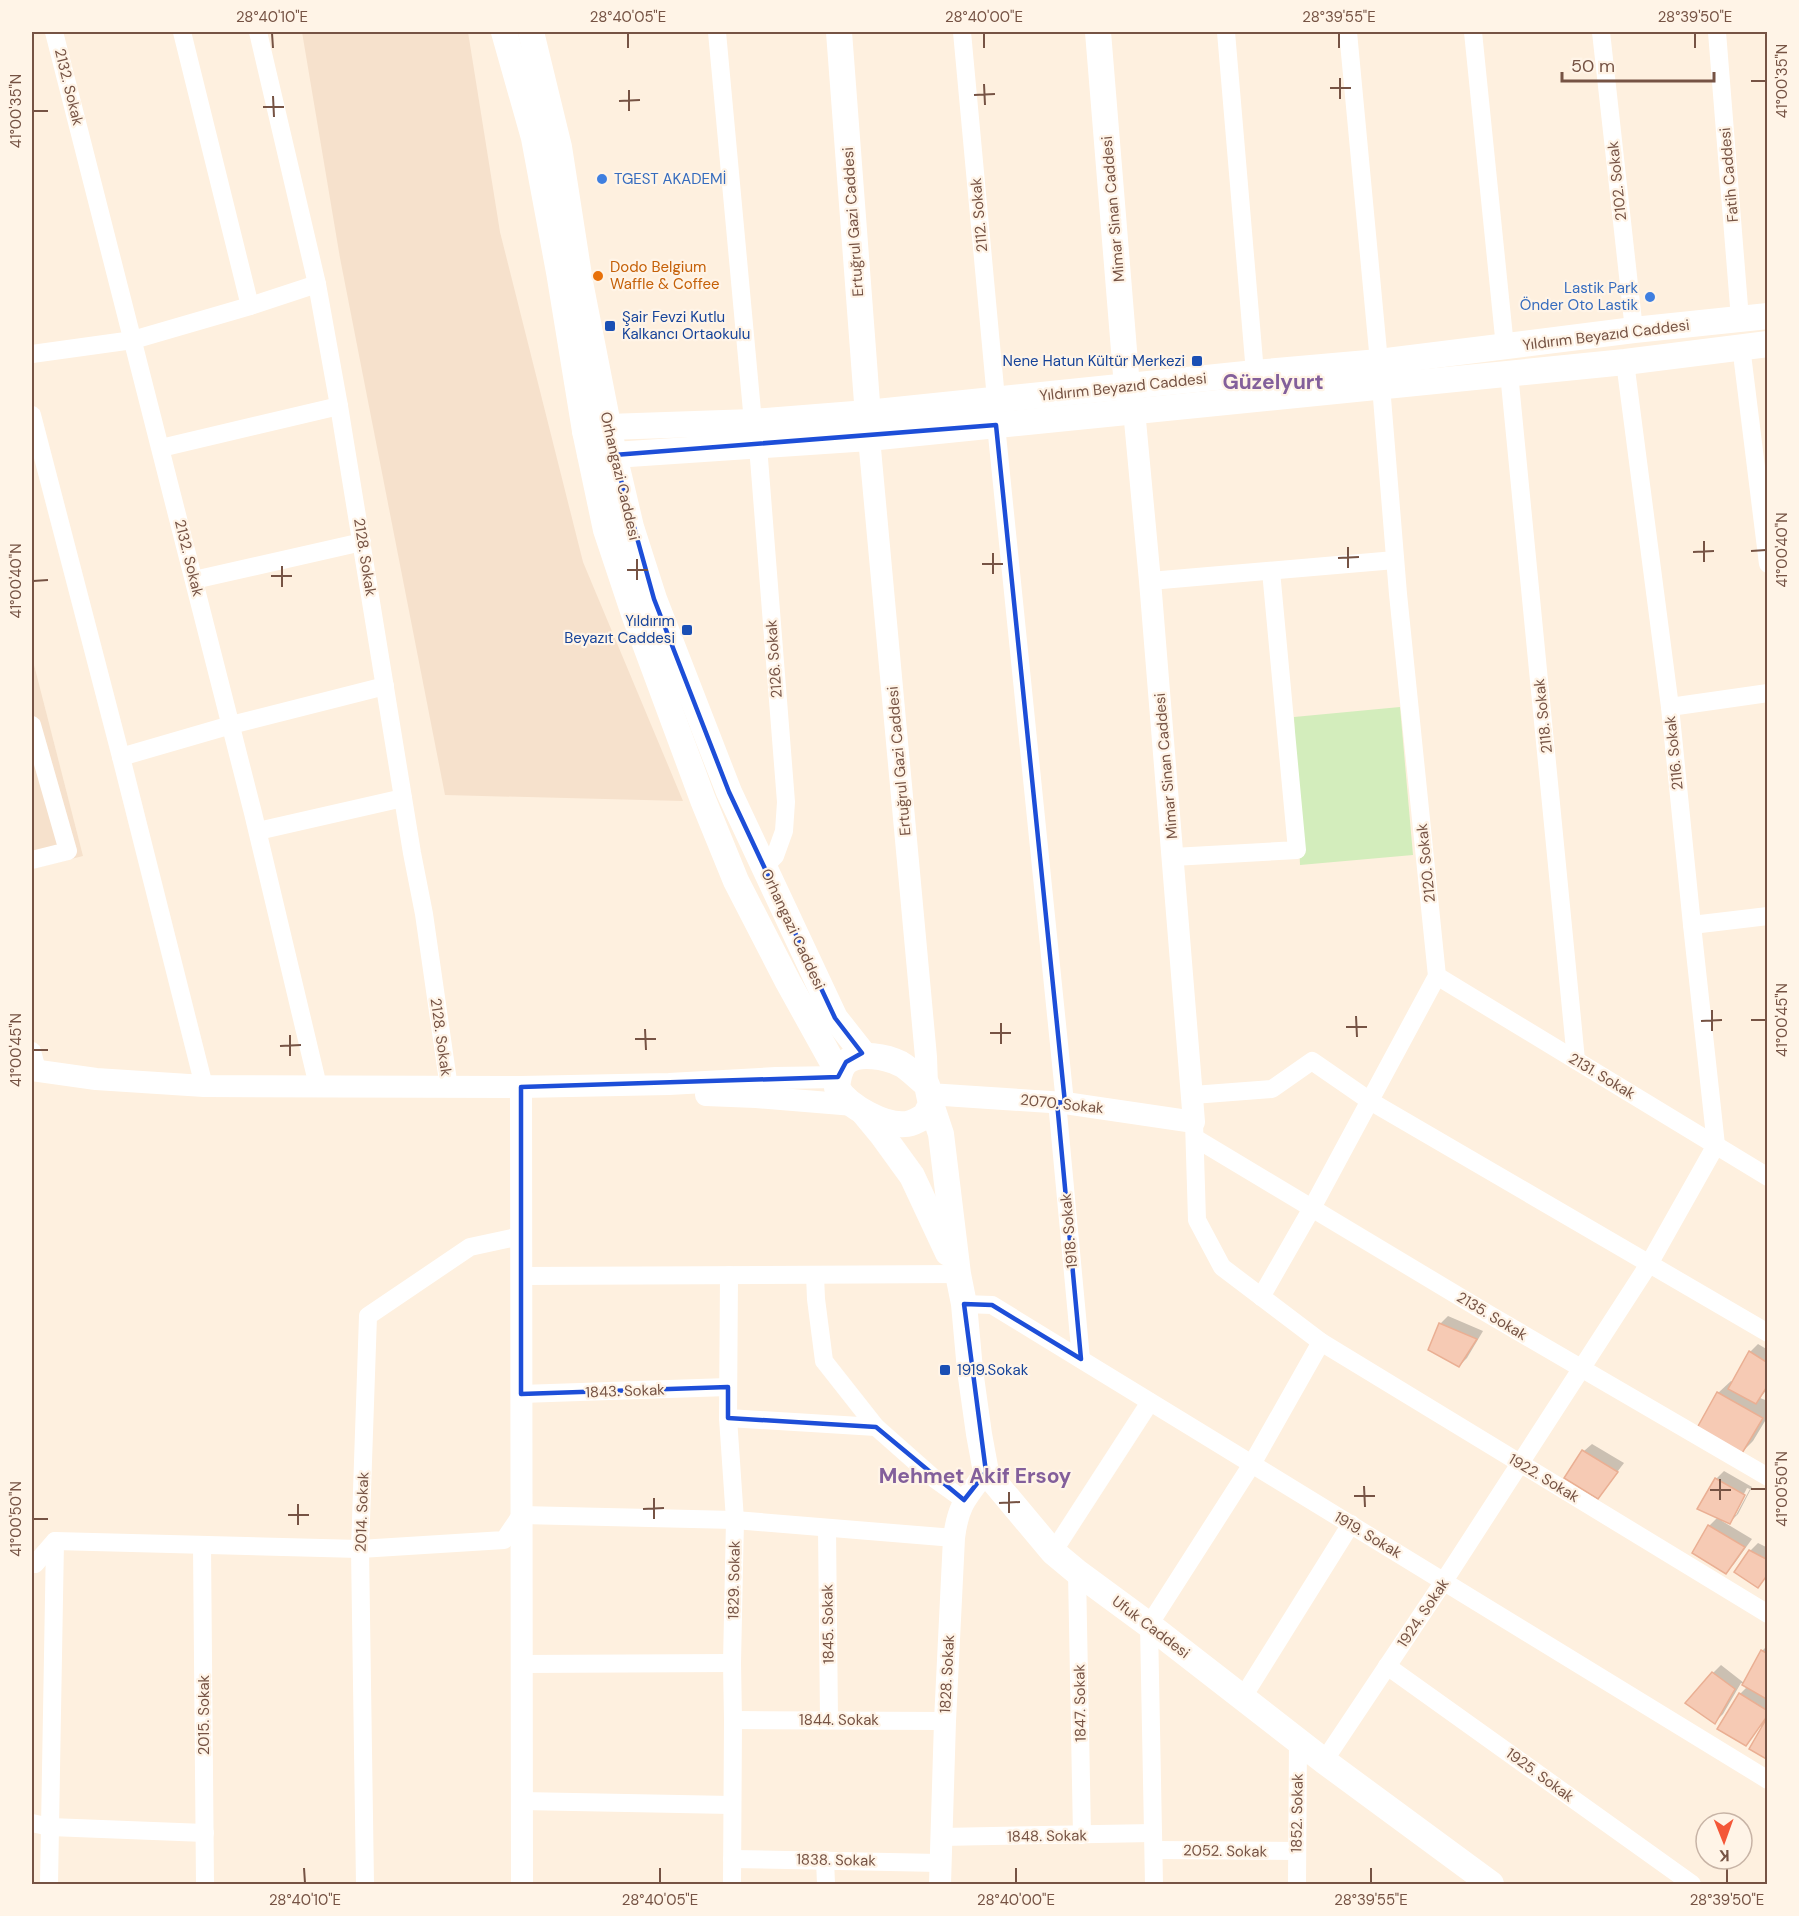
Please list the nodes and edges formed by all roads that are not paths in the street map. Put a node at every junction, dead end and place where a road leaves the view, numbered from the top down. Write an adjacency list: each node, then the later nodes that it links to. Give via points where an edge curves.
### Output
1 (54, 32): 20 (street, 2132. Sokak)
2 (182, 32): 16 (street)
3 (258, 32): 15 (street, 2128. Sokak)
4 (504, 32): 36 (main road, via 534,138 559,272)
5 (531, 32): 36 (main road, Orhangazi Caddesi, via 559,147)
6 (717, 32): 35 (street, 2126. Sokak)
7 (838, 32): 33 (main road, Ertuğrul Gazi Caddesi)
8 (962, 32): 29 (street, 2112. Sokak)
9 (1098, 32): 30 (main road, Mimar Sinan Caddesi)
10 (1226, 32): 26 (street)
11 (1348, 32): 28 (street, 2120. Sokak)
12 (1473, 32): 23 (street)
13 (1601, 32): 19 (street, 2102. Sokak)
14 (1717, 32): 18 (street, Fatih Caddesi)
15 (316, 284): 16 (street); 31 (street, 2128. Sokak)
16 (250, 306): 20 (street)
17 (1767, 316): 18 (main road, Yıldırım Beyazıd Caddesi)
18 (1740, 319): 19 (main road, Yıldırım Beyazıd Caddesi); 22 (main road)
19 (1634, 330): 23 (main road, Yıldırım Beyazıd Caddesi)
20 (133, 340): 24 (street); 37 (street, 2132. Sokak)
21 (1767, 344): 22 (main road, Yıldırım Beyazıd Caddesi)
22 (1741, 346): 25 (main road, Yıldırım Beyazıd Caddesi); 40 (street)
23 (1505, 347): 28 (main road, Yıldırım Beyazıd Caddesi)
24 (32, 354)
25 (1625, 362): 27 (main road, Yıldırım Beyazıd Caddesi); 46 (street, 2116. Sokak)
26 (1255, 373): 28 (main road, Yıldırım Beyazıd Caddesi); 30 (main road, Yıldırım Beyazıd Caddesi)
27 (1509, 373): 28 (main road, Yıldırım Beyazıd Caddesi); 59 (street, 2118. Sokak)
28 (1380, 374): 30 (main road, Yıldırım Beyazıd Caddesi); 39 (street, 2120. Sokak)
29 (996, 399): 30 (main road, Yıldırım Beyazıd Caddesi); 33 (main road, Yıldırım Beyazıd Caddesi); 34 (main road)
30 (1131, 399): 34 (main road, Yıldırım Beyazıd Caddesi); 43 (street, Mimar Sinan Caddesi)
31 (339, 406): 37 (street); 38 (street, 2128. Sokak)
32 (32, 414): 49 (street)
33 (868, 425): 34 (main road, Yıldırım Beyazıd Caddesi); 35 (main road, Yıldırım Beyazıd Caddesi); 66 (street, Ertuğrul Gazi Caddesi)
34 (996, 425): 69 (street, 1918. Sokak)
35 (756, 434): 36 (main road, Yıldırım Beyazıd Caddesi); 54 (street, 2126. Sokak, via 786,802 784,831 775,856)
36 (599, 442): 54 (main road, Orhangazi Caddesi, via 654,599 729,792); 61 (main road, via 606,530 703,800 736,881)
37 (161, 448): 42 (street, 2132. Sokak)
38 (362, 542): 42 (street); 44 (street, 2128. Sokak)
39 (1395, 560): 41 (street); 57 (street, 2120. Sokak)
40 (1767, 564)
41 (1271, 571): 43 (street); 52 (street, via 1297,850)
42 (194, 580): 48 (street, 2132. Sokak)
43 (1150, 581): 52 (street, Mimar Sinan Caddesi)
44 (385, 686): 48 (street); 50 (street, 2128. Sokak)
45 (1767, 693): 46 (street)
46 (1670, 707): 56 (street, 2116. Sokak)
47 (32, 725): 53 (street, via 68,851)
48 (231, 725): 49 (street); 51 (street, 2132. Sokak)
49 (121, 757): 62 (street)
50 (403, 798): 51 (street); 65 (street, 2128. Sokak)
51 (258, 831): 63 (street, 2132. Sokak)
52 (1173, 857): 67 (street, Mimar Sinan Caddesi)
53 (32, 860)
54 (764, 867): 58 (main road, Orhangazi Caddesi, via 835,1018)
55 (1767, 916): 56 (street)
56 (1692, 925): 72 (street, 2116. Sokak)
57 (1437, 976): 59 (street, 2131. Sokak); 68 (street)
58 (865, 1056): 61 (main road, via 846,1062); 66 (main road, via 901,1064)
59 (1576, 1060): 72 (street, 2131. Sokak)
60 (33, 1064): 62 (street, via 96,1079)
61 (839, 1076): 64 (street); 70 (main road, via 840,1094)
62 (204, 1086): 63 (street)
63 (318, 1086): 65 (street)
64 (521, 1087): 65 (street); 70 (street, via 756,1097); 75 (street)
65 (448, 1088)
66 (929, 1094): 69 (street, 2070. Sokak); 70 (main road, via 925,1116 909,1124 894,1124); 77 (main road, via 941,1134)
67 (1193, 1095): 68 (street, via 1272,1089 1312,1061); 71 (street, Mimar Sinan Caddesi)
68 (1370, 1101): 74 (street); 76 (street)
69 (1061, 1102): 71 (street, 2070. Sokak); 85 (street, 1918. Sokak)
70 (858, 1108): 77 (main road, via 912,1176)
71 (1194, 1130): 74 (street, 2135. Sokak, via 1218,1152); 81 (street, 1922. Sokak, via 1197,1220 1222,1267)
72 (1716, 1145): 73 (street, 2131. Sokak); 76 (street, 1924. Sokak)
73 (1767, 1177)
74 (1312, 1208): 81 (street); 86 (street, 2135. Sokak)
75 (521, 1236): 80 (street); 104 (street, 2014. Sokak, via 470,1247 368,1316)
76 (1649, 1264): 83 (street); 86 (street, 1924. Sokak)
77 (958, 1274): 79 (street); 82 (main road)
78 (729, 1275): 79 (street); 80 (street); 87 (street, 1829. Sokak)
79 (815, 1275): 91 (street, via 824,1361)
80 (521, 1276): 88 (street)
81 (1261, 1297): 84 (street, 1922. Sokak)
82 (964, 1304): 85 (street, 1919. Sokak, via 992,1305); 94 (main road)
83 (1767, 1333)
84 (1321, 1342): 92 (street, 1922. Sokak); 93 (street)
85 (1081, 1359): 89 (street, 1919. Sokak)
86 (1581, 1368): 92 (street, 1924. Sokak); 95 (street, 2135. Sokak)
87 (728, 1387): 88 (street, 1843. Sokak); 90 (street, 1829. Sokak)
88 (521, 1394): 97 (street)
89 (1150, 1402): 93 (street, 1919. Sokak); 105 (street)
90 (728, 1418): 91 (street); 98 (street, 1829. Sokak)
91 (876, 1427): 96 (street)
92 (1520, 1463): 108 (street, 1924. Sokak); 109 (street, 1922. Sokak)
93 (1252, 1464): 99 (street, 1919. Sokak); 110 (street)
94 (986, 1472): 96 (street, 1828. Sokak); 105 (main road, Ufuk Caddesi)
95 (1767, 1477)
96 (964, 1500): 101 (street, 1828. Sokak, via 956,1518)
97 (521, 1515): 98 (street); 104 (street, via 504,1540); 112 (street)
98 (735, 1520): 100 (street); 111 (street, 1829. Sokak)
99 (1351, 1524): 108 (street, 1919. Sokak); 114 (street)
100 (827, 1528): 101 (street); 116 (street, 1845. Sokak)
101 (954, 1538): 117 (street, 1828. Sokak)
102 (55, 1541): 103 (street); 106 (street); 124 (street)
103 (202, 1546): 104 (street); 125 (street, 2015. Sokak)
104 (360, 1549): 136 (street, 2014. Sokak)
105 (1053, 1552): 107 (main road, Ufuk Caddesi)
106 (32, 1564)
107 (1077, 1572): 110 (main road, Ufuk Caddesi); 126 (street, 1847. Sokak)
108 (1444, 1581): 113 (street, 1924. Sokak); 120 (street, 1919. Sokak)
109 (1767, 1614)
110 (1149, 1625): 114 (main road, Ufuk Caddesi); 128 (street)
111 (732, 1663): 112 (street); 115 (street, 1829. Sokak)
112 (522, 1664): 121 (street)
113 (1387, 1666): 119 (street, 1924. Sokak); 142 (street, 1925. Sokak)
114 (1243, 1697): 118 (main road, Ufuk Caddesi)
115 (733, 1720): 116 (street, 1844. Sokak); 122 (street, 1829. Sokak)
116 (829, 1720): 117 (street, 1844. Sokak)
117 (945, 1721): 127 (street, 1828. Sokak)
118 (1298, 1741): 119 (main road, Ufuk Caddesi); 129 (street, 1852. Sokak)
119 (1324, 1761): 133 (main road, Ufuk Caddesi)
120 (1767, 1780)
121 (521, 1801): 122 (street); 137 (street)
122 (732, 1805): 130 (street, 1829. Sokak)
123 (32, 1823): 124 (street)
124 (50, 1827): 125 (street); 134 (street)
125 (205, 1833): 135 (street, 2015. Sokak)
126 (1083, 1835): 127 (street, 1848. Sokak); 128 (street, 1848. Sokak)
127 (941, 1837): 132 (street, 1828. Sokak)
128 (1154, 1841): 129 (street, 2052. Sokak); 140 (street)
129 (1296, 1851): 141 (street, 1852. Sokak)
130 (732, 1859): 131 (street, 1838. Sokak); 138 (street, 1829. Sokak)
131 (825, 1860): 132 (street, 1838. Sokak); 139 (street)
132 (940, 1874)
133 (1488, 1883)
134 (49, 1884)
135 (205, 1884)
136 (365, 1884)
137 (522, 1884)
138 (732, 1884)
139 (826, 1884)
140 (1154, 1884)
141 (1297, 1884)
142 (1692, 1884)

